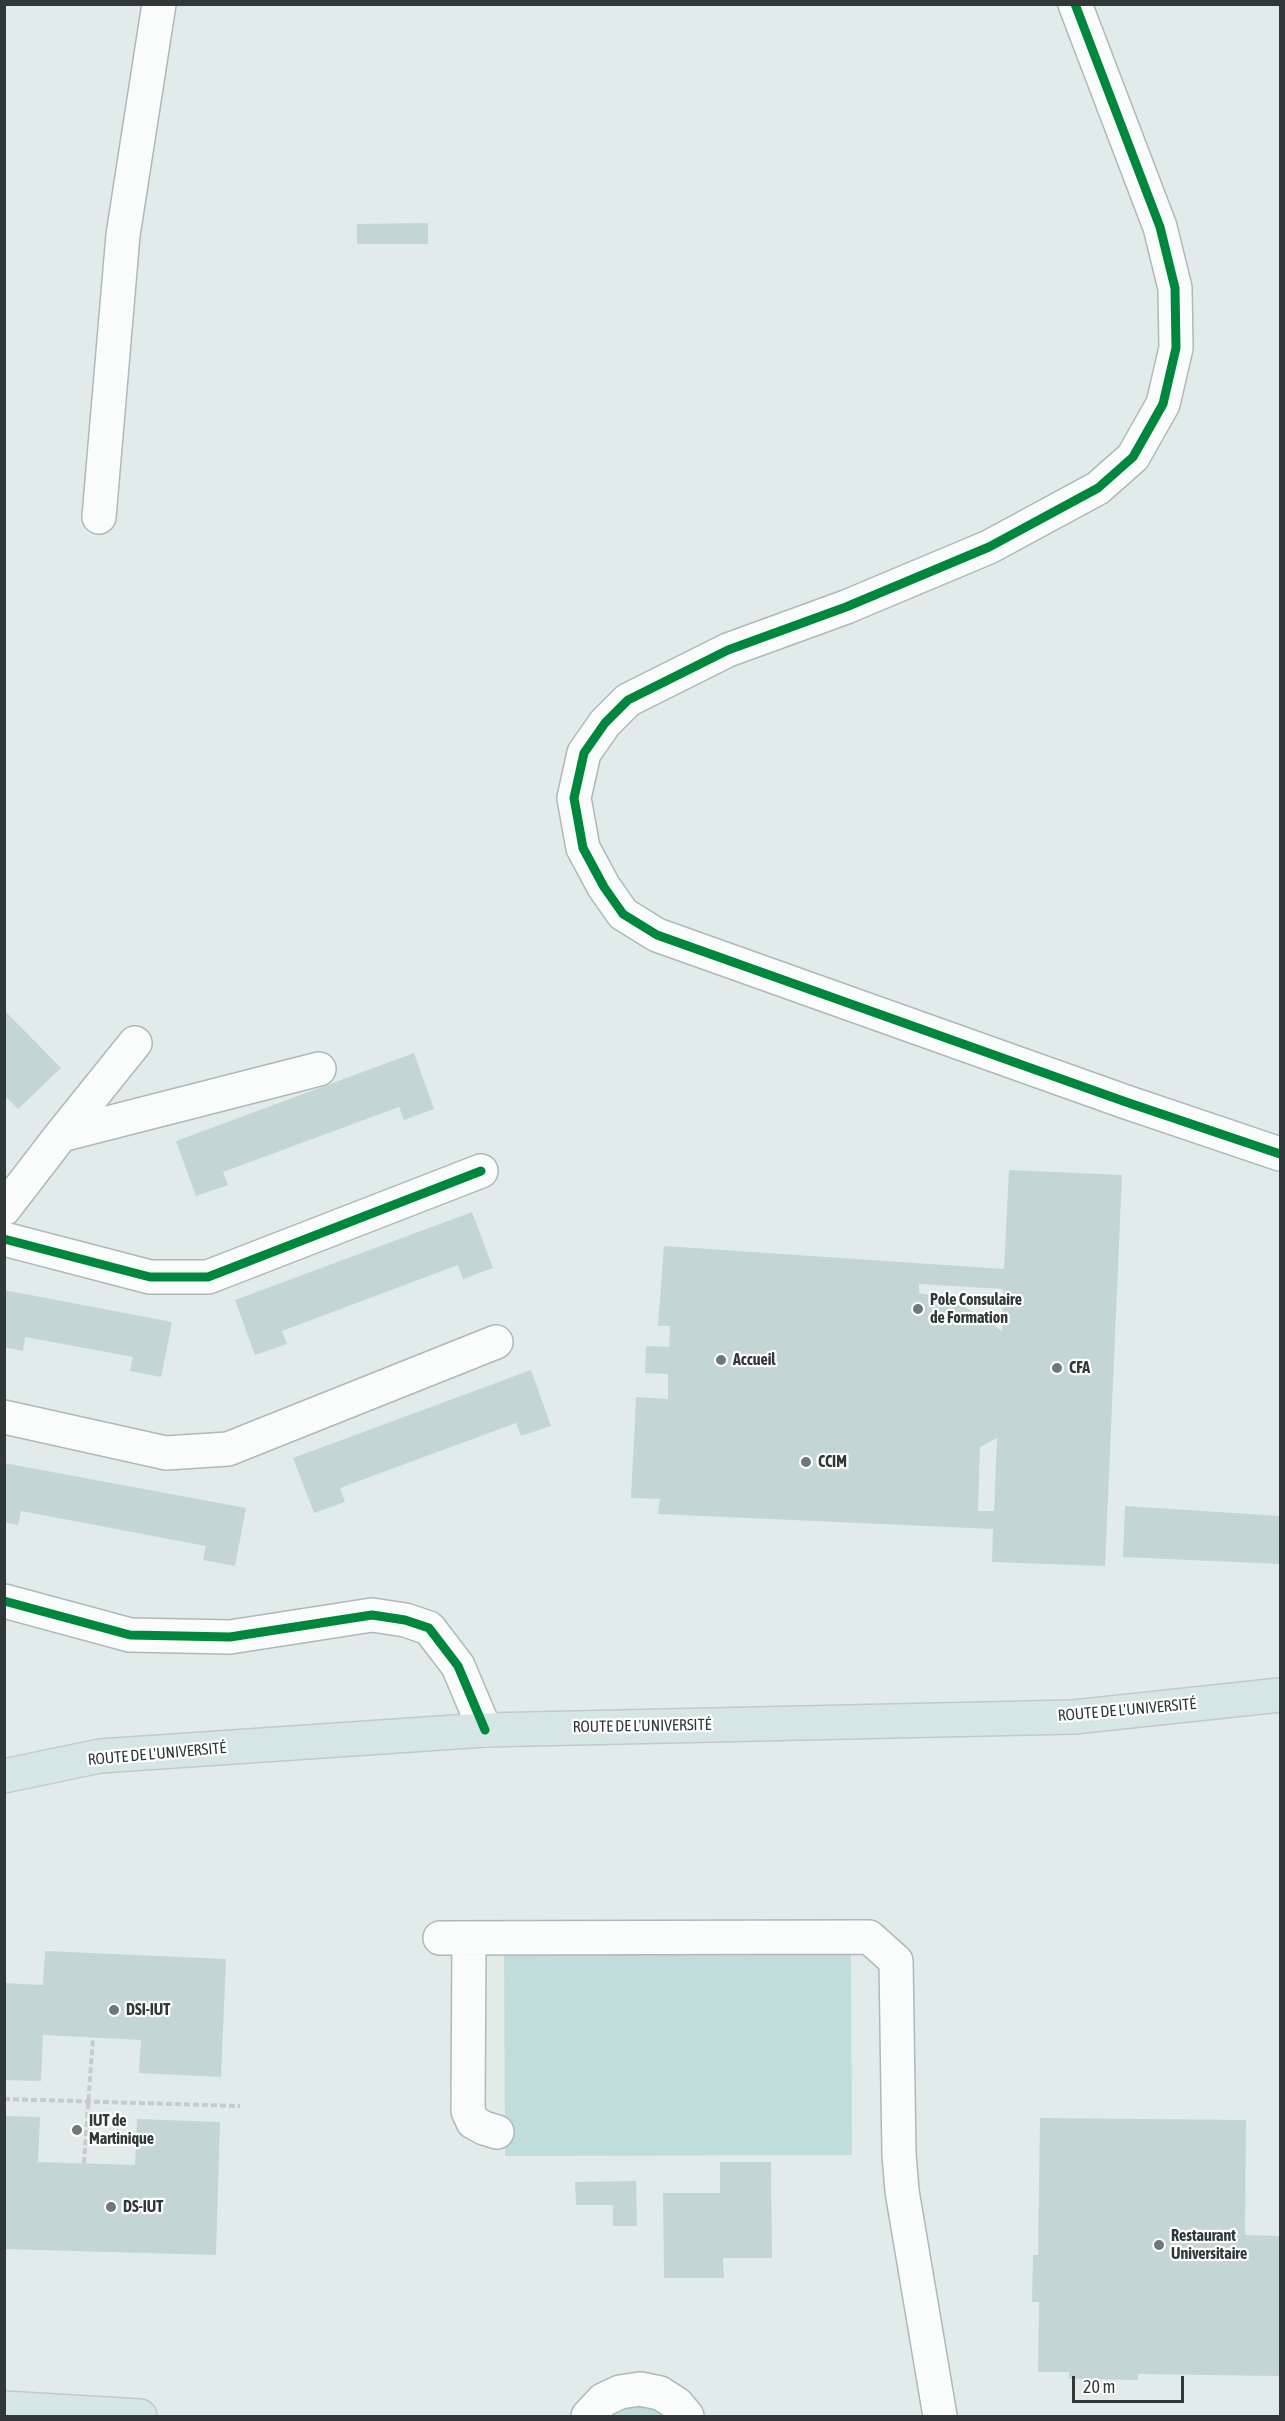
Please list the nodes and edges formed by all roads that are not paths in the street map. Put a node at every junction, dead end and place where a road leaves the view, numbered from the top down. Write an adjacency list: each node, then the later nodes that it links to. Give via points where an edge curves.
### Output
1 (159, 4): 3 (street, via 123,235)
2 (1075, 4): 7 (street, via 1160,226 1175,288 1176,348 1164,404 1133,457 1098,488 989,547 846,607 728,650 628,700 605,723 584,753 573,798 583,848 604,887 623,914 657,935)
3 (99, 517)
4 (135, 1044): 6 (street)
5 (319, 1070): 6 (street)
6 (61, 1135): 9 (street)
7 (1281, 1154)
8 (481, 1171): 10 (street, via 208,1277 150,1277)
9 (4, 1209)
10 (4, 1239)
11 (496, 1342): 12 (street, via 228,1449 165,1453)
12 (4, 1417)
13 (4, 1601): 15 (street, via 130,1635 230,1637 372,1615 405,1620 429,1628 458,1666)
14 (1281, 1695): 15 (main road, ROUTE DE L'UNIVERSITÉ, via 1074,1717)
15 (485, 1730): 16 (main road, ROUTE DE L'UNIVERSITÉ, via 100,1756)
16 (4, 1776)
17 (497, 2132): 22 (street, via 473,2122 468,2111 454,1938 869,1936 896,1961 902,2191)
18 (4, 2408): 19 (main road)
19 (140, 2416)
20 (588, 2416): 21 (street, via 603,2400 640,2389 660,2393)
21 (687, 2416)
22 (940, 2416)

